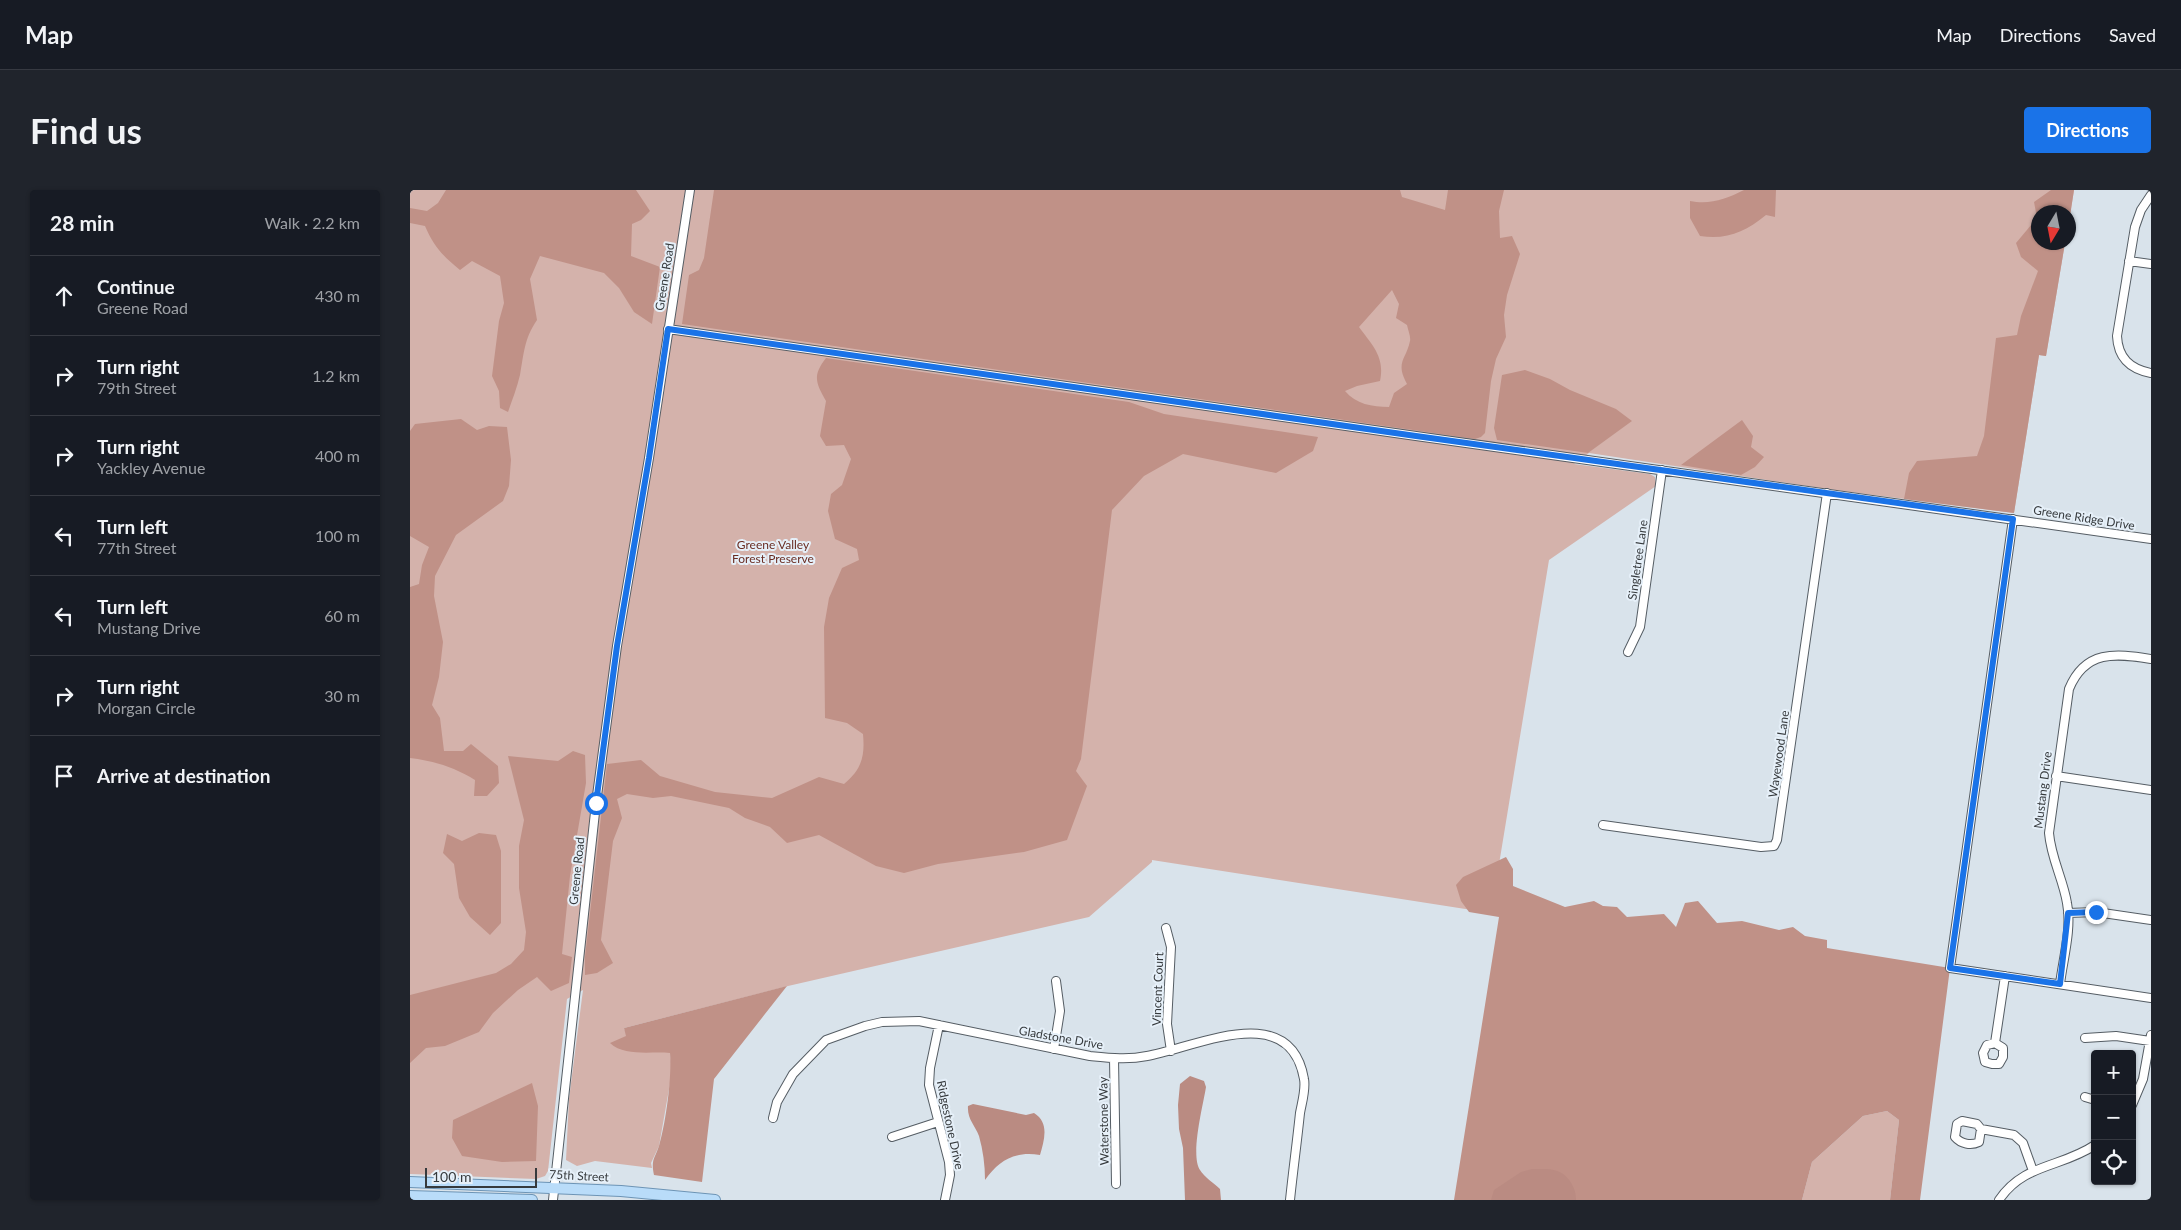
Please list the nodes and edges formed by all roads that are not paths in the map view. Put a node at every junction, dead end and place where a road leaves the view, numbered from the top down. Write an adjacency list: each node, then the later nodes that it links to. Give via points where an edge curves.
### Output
1 (690, 190): 5 (street, Greene Road)
2 (2151, 195): 3 (street, via 2137,219)
3 (2129, 261): 4 (street); 6 (street, via 2118,344 2128,364)
4 (2151, 264)
5 (668, 329): 7 (street, Greene Ridge Drive); 42 (street, Greene Road, via 617,646 596,803)
6 (2151, 373)
7 (1662, 470): 8 (street, Greene Ridge Drive); 11 (street, Singletree Lane, via 1640,627)
8 (1827, 493): 9 (street, Greene Ridge Drive); 15 (street, Wayewood Lane, via 1774,846 1761,847)
9 (2013, 519): 10 (street, Greene Ridge Drive); 19 (street, via 1950,968)
10 (2151, 539)
11 (1628, 652)
12 (2149, 658): 13 (street, Mustang Drive, via 2124,654 2104,656 2086,665 2075,676 2067,698)
13 (2056, 776): 14 (street); 16 (street, Mustang Drive, via 2050,842)
14 (2151, 790)
15 (1603, 825)
16 (2068, 913): 17 (street, via 2096,912); 21 (street, Mustang Drive)
17 (2151, 920)
18 (1166, 928): 28 (street, Vincent Court, via 1171,947 1167,1024)
19 (2004, 976): 21 (street); 26 (street)
20 (1056, 981): 27 (street, via 1060,1011)
21 (2060, 984): 22 (street)
22 (2151, 998)
23 (939, 1025): 27 (street, Gladstone Drive); 34 (street, Gladstone Drive, via 910,1020 882,1022 826,1040 793,1074 777,1102); 35 (street, Ridgestone Drive, via 929,1085)
24 (2085, 1038): 25 (street)
25 (2151, 1038): 30 (street)
26 (1995, 1042)
27 (1054, 1049): 29 (street, Gladstone Drive)
28 (1171, 1050): 29 (street, Gladstone Drive, via 1133,1058); 48 (street, Gladstone Drive, via 1251,1032 1275,1037 1295,1053 1304,1080)
29 (1114, 1058): 41 (street, Waterstone Way)
30 (2149, 1059): 31 (street)
31 (2136, 1096)
32 (2085, 1097): 33 (street)
33 (2091, 1099)
34 (773, 1118)
35 (938, 1122): 37 (street); 47 (street, Ridgestone Drive, via 949,1162)
36 (1982, 1129): 39 (street, via 2018,1138)
37 (892, 1137)
38 (2091, 1147): 39 (street)
39 (2033, 1171): 49 (street, via 2017,1181)
40 (410, 1182): 42 (main road, 75th Street)
41 (1116, 1184)
42 (554, 1188): 45 (street, Greene Road); 46 (main road, 75th Street)
43 (410, 1196): 44 (main road)
44 (532, 1200)
45 (553, 1200)
46 (715, 1200)
47 (945, 1200)
48 (1290, 1200)
49 (1999, 1200)

